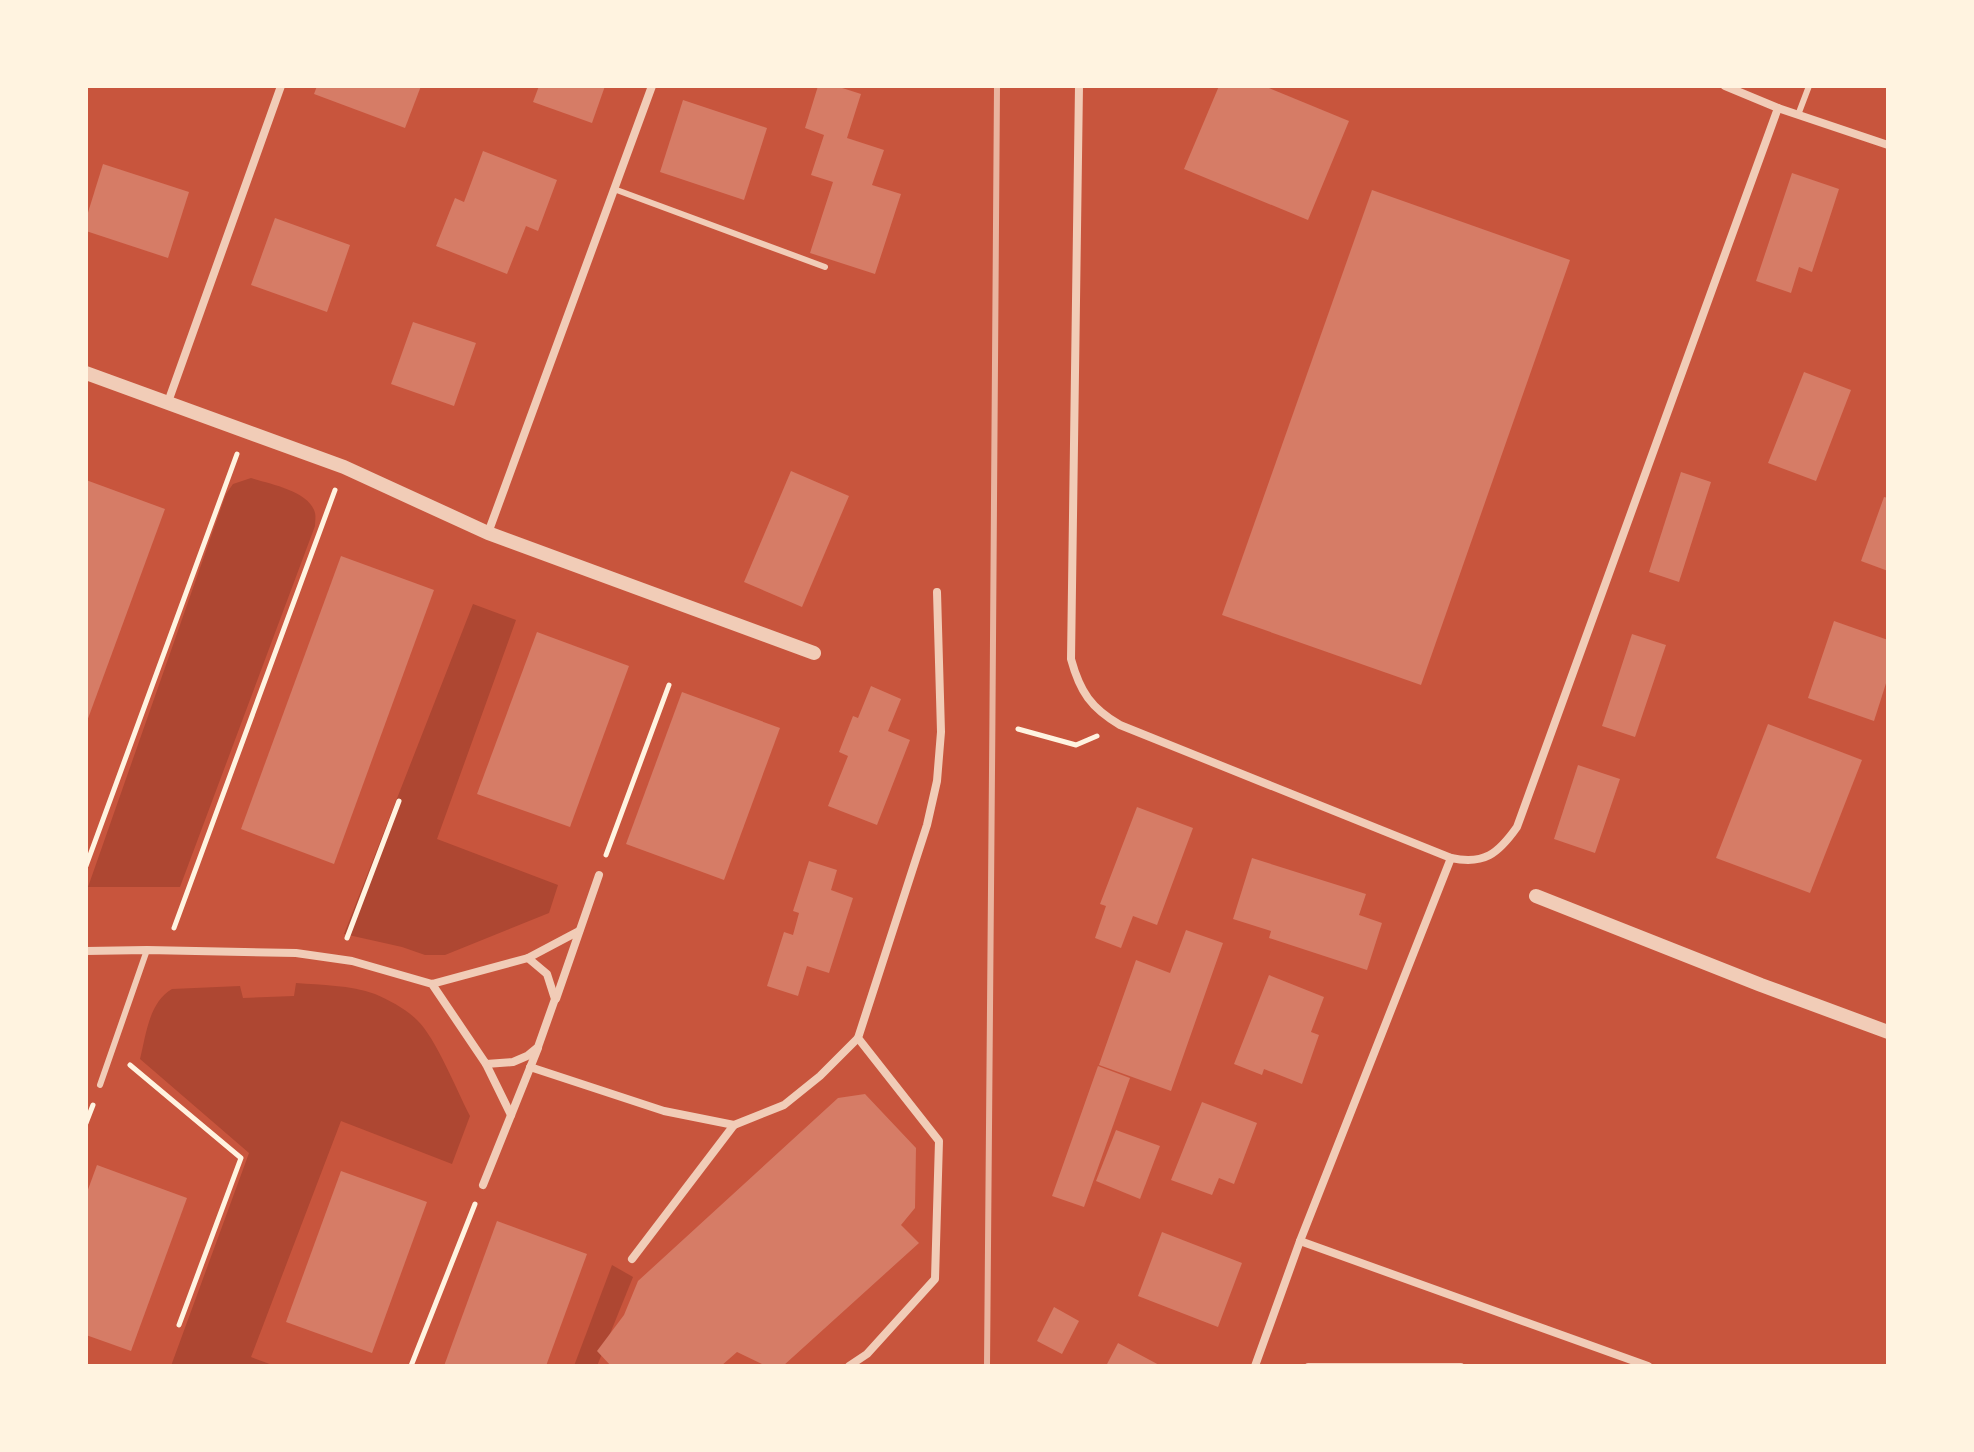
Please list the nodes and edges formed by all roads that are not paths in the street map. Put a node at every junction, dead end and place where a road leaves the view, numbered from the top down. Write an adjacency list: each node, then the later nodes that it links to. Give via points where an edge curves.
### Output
1 (281, 86): 12 (street)
2 (652, 86): 9 (street)
3 (1079, 86): 16 (street, via 1071,659 1077,680 1088,700 1120,725)
4 (1725, 86): 6 (street)
5 (1809, 86): 7 (lane)
6 (1778, 108): 7 (street); 16 (street, via 1517,827 1505,845 1484,859)
7 (1798, 115): 8 (street)
8 (1888, 145)
9 (614, 189): 10 (lane); 13 (street)
10 (825, 267)
11 (86, 373): 12 (street)
12 (168, 402): 13 (street, via 344,467)
13 (488, 533): 15 (street)
14 (937, 592): 26 (street, via 937,781)
15 (814, 653)
16 (1451, 858): 34 (street)
17 (599, 875): 19 (street)
18 (1536, 896): 25 (street)
19 (580, 931): 22 (street); 24 (street)
20 (147, 950): 21 (street); 23 (street, via 309,955); 30 (lane)
21 (86, 951)
22 (528, 958): 23 (street); 24 (street, via 547,974)
23 (432, 984): 28 (street)
24 (555, 999): 27 (street)
25 (1888, 1032)
26 (858, 1038): 32 (street, via 784,1105); 36 (street, via 939,1141 935,1279 867,1354)
27 (538, 1047): 28 (street, via 513,1062); 29 (street)
28 (486, 1064): 31 (street)
29 (530, 1067): 31 (street); 32 (street, via 664,1111)
30 (100, 1085)
31 (511, 1115): 33 (street)
32 (734, 1125): 35 (street)
33 (483, 1185)
34 (1300, 1241): 37 (street); 40 (street)
35 (632, 1259)
36 (849, 1366)
37 (1255, 1366)
38 (1308, 1366): 39 (lane)
39 (1461, 1366)
40 (1648, 1366)

